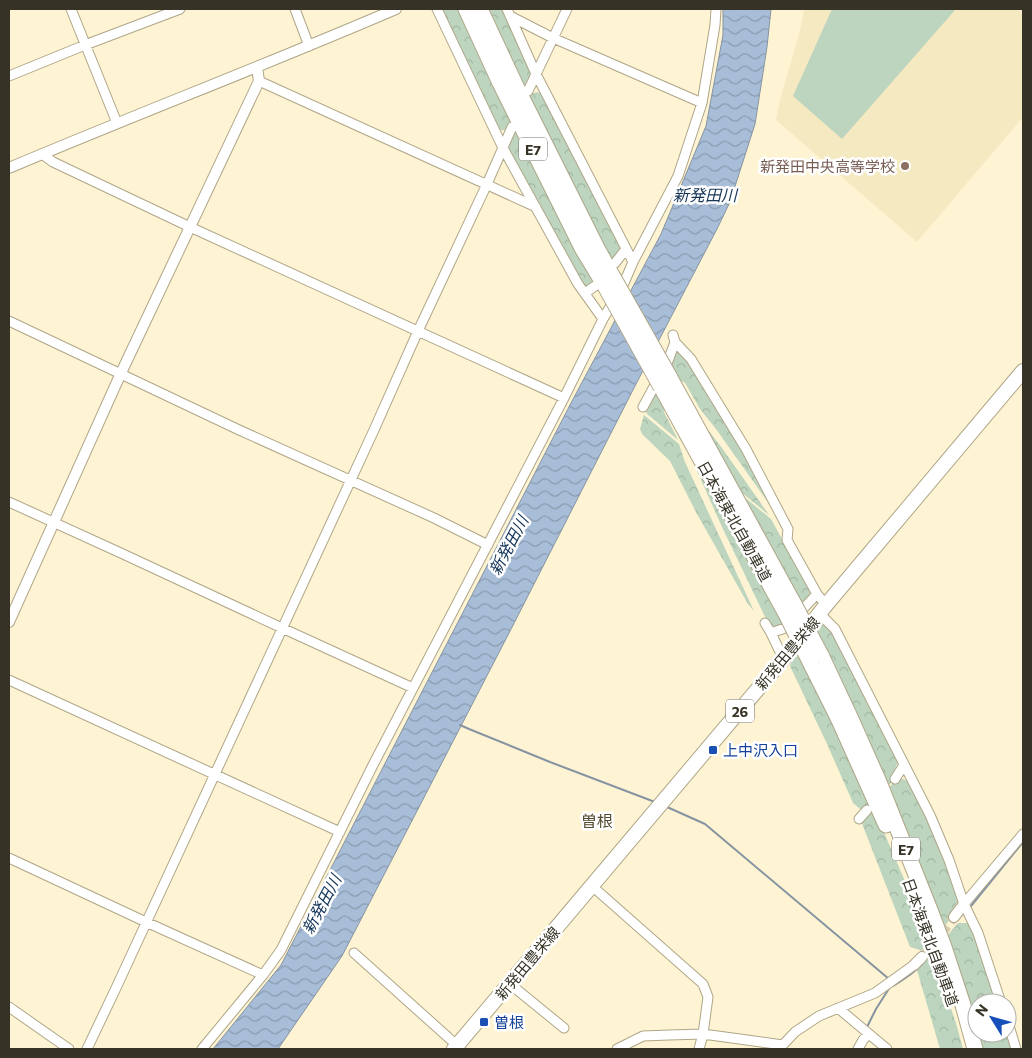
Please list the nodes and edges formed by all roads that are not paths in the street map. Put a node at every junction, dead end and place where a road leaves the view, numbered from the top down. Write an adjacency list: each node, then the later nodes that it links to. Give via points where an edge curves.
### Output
1 (71, 9): 12 (street)
2 (180, 9): 12 (street)
3 (295, 9): 13 (street)
4 (396, 9): 13 (street)
5 (437, 9): 22 (street)
6 (466, 9): 30 (highway, 日本海東北自動車道 / E7, via 574,230)
7 (480, 9): 30 (highway, 日本海東北自動車道 / E7, via 597,248)
8 (567, 9): 11 (street)
9 (716, 9): 19 (street)
10 (508, 12): 11 (street); 15 (street)
11 (553, 38): 15 (street); 19 (street)
12 (85, 45): 16 (street); 20 (street)
13 (309, 46): 14 (street)
14 (257, 67): 17 (street); 20 (street)
15 (536, 74): 18 (street); 28 (street)
16 (9, 76)
17 (259, 81): 25 (street); 27 (street)
18 (528, 91)
19 (702, 103): 29 (street, via 678,176)
20 (116, 123): 23 (street)
21 (512, 127): 22 (street)
22 (503, 148): 25 (street); 26 (street)
23 (42, 154): 24 (street); 27 (street)
24 (9, 168)
25 (487, 184): 26 (street); 34 (street)
26 (536, 207): 31 (street)
27 (190, 227): 34 (street); 36 (street)
28 (626, 249): 29 (street); 30 (street)
29 (633, 262): 32 (street)
30 (607, 278): 31 (street); 50 (highway, 日本海東北自動車道 / E7, bridge)
31 (585, 293): 32 (street)
32 (604, 319): 37 (street)
33 (9, 321): 36 (street)
34 (418, 331): 37 (street); 39 (street)
35 (1023, 371): 44 (main road, 新発田豊栄線 / 26)
36 (121, 374): 39 (street); 41 (street)
37 (564, 398): 42 (street)
38 (643, 407): 43 (street, via 668,361 674,338 691,359 746,449 788,529 787,540)
39 (350, 480): 42 (street); 47 (street)
40 (9, 502): 41 (street)
41 (54, 523): 45 (street); 47 (street)
42 (488, 545): 52 (street)
43 (817, 594): 44 (street); 48 (street, via 785,628)
44 (823, 610): 49 (main road, 新発田豊栄線 / 26); 53 (street, via 870,695)
45 (9, 622)
46 (765, 623): 48 (street)
47 (282, 628): 52 (street); 54 (street)
48 (771, 632): 49 (street)
49 (783, 658): 61 (main road, 新発田豊栄線 / 26)
50 (816, 660): 85 (highway, 日本海東北自動車道 / E7, via 919,905); 86 (highway, 日本海東北自動車道 / E7, via 850,717 879,782 930,910)
51 (9, 680): 54 (street)
52 (414, 688): 58 (street)
53 (904, 766): 55 (street); 62 (street, via 934,824)
54 (214, 775): 58 (street); 64 (street)
55 (895, 779)
56 (867, 810): 57 (street)
57 (859, 819)
58 (340, 832): 68 (street, via 281,950)
59 (1023, 834): 62 (street)
60 (9, 858): 64 (street)
61 (592, 886): 69 (main road, 新発田豊栄線 / 26); 74 (street, via 703,984 708,997)
62 (964, 904): 63 (street); 70 (street, via 978,933)
63 (954, 917)
64 (146, 922): 68 (street); 79 (street)
65 (354, 953): 77 (street)
66 (922, 957): 67 (street)
67 (914, 964): 72 (street, via 875,993)
68 (263, 975): 80 (street)
69 (510, 984): 73 (street); 77 (main road, 新発田豊栄線 / 26)
70 (998, 993)
71 (9, 1007): 78 (street)
72 (838, 1008): 75 (street); 76 (street, via 795,1032)
73 (564, 1028)
74 (703, 1034): 76 (street); 81 (street, via 643,1036); 82 (street)
75 (868, 1034): 83 (street); 84 (street)
76 (781, 1047)
77 (458, 1048)
78 (69, 1049)
79 (87, 1049)
80 (202, 1049)
81 (617, 1049)
82 (699, 1049)
83 (858, 1049)
84 (887, 1049)
85 (968, 1049)
86 (975, 1049)

